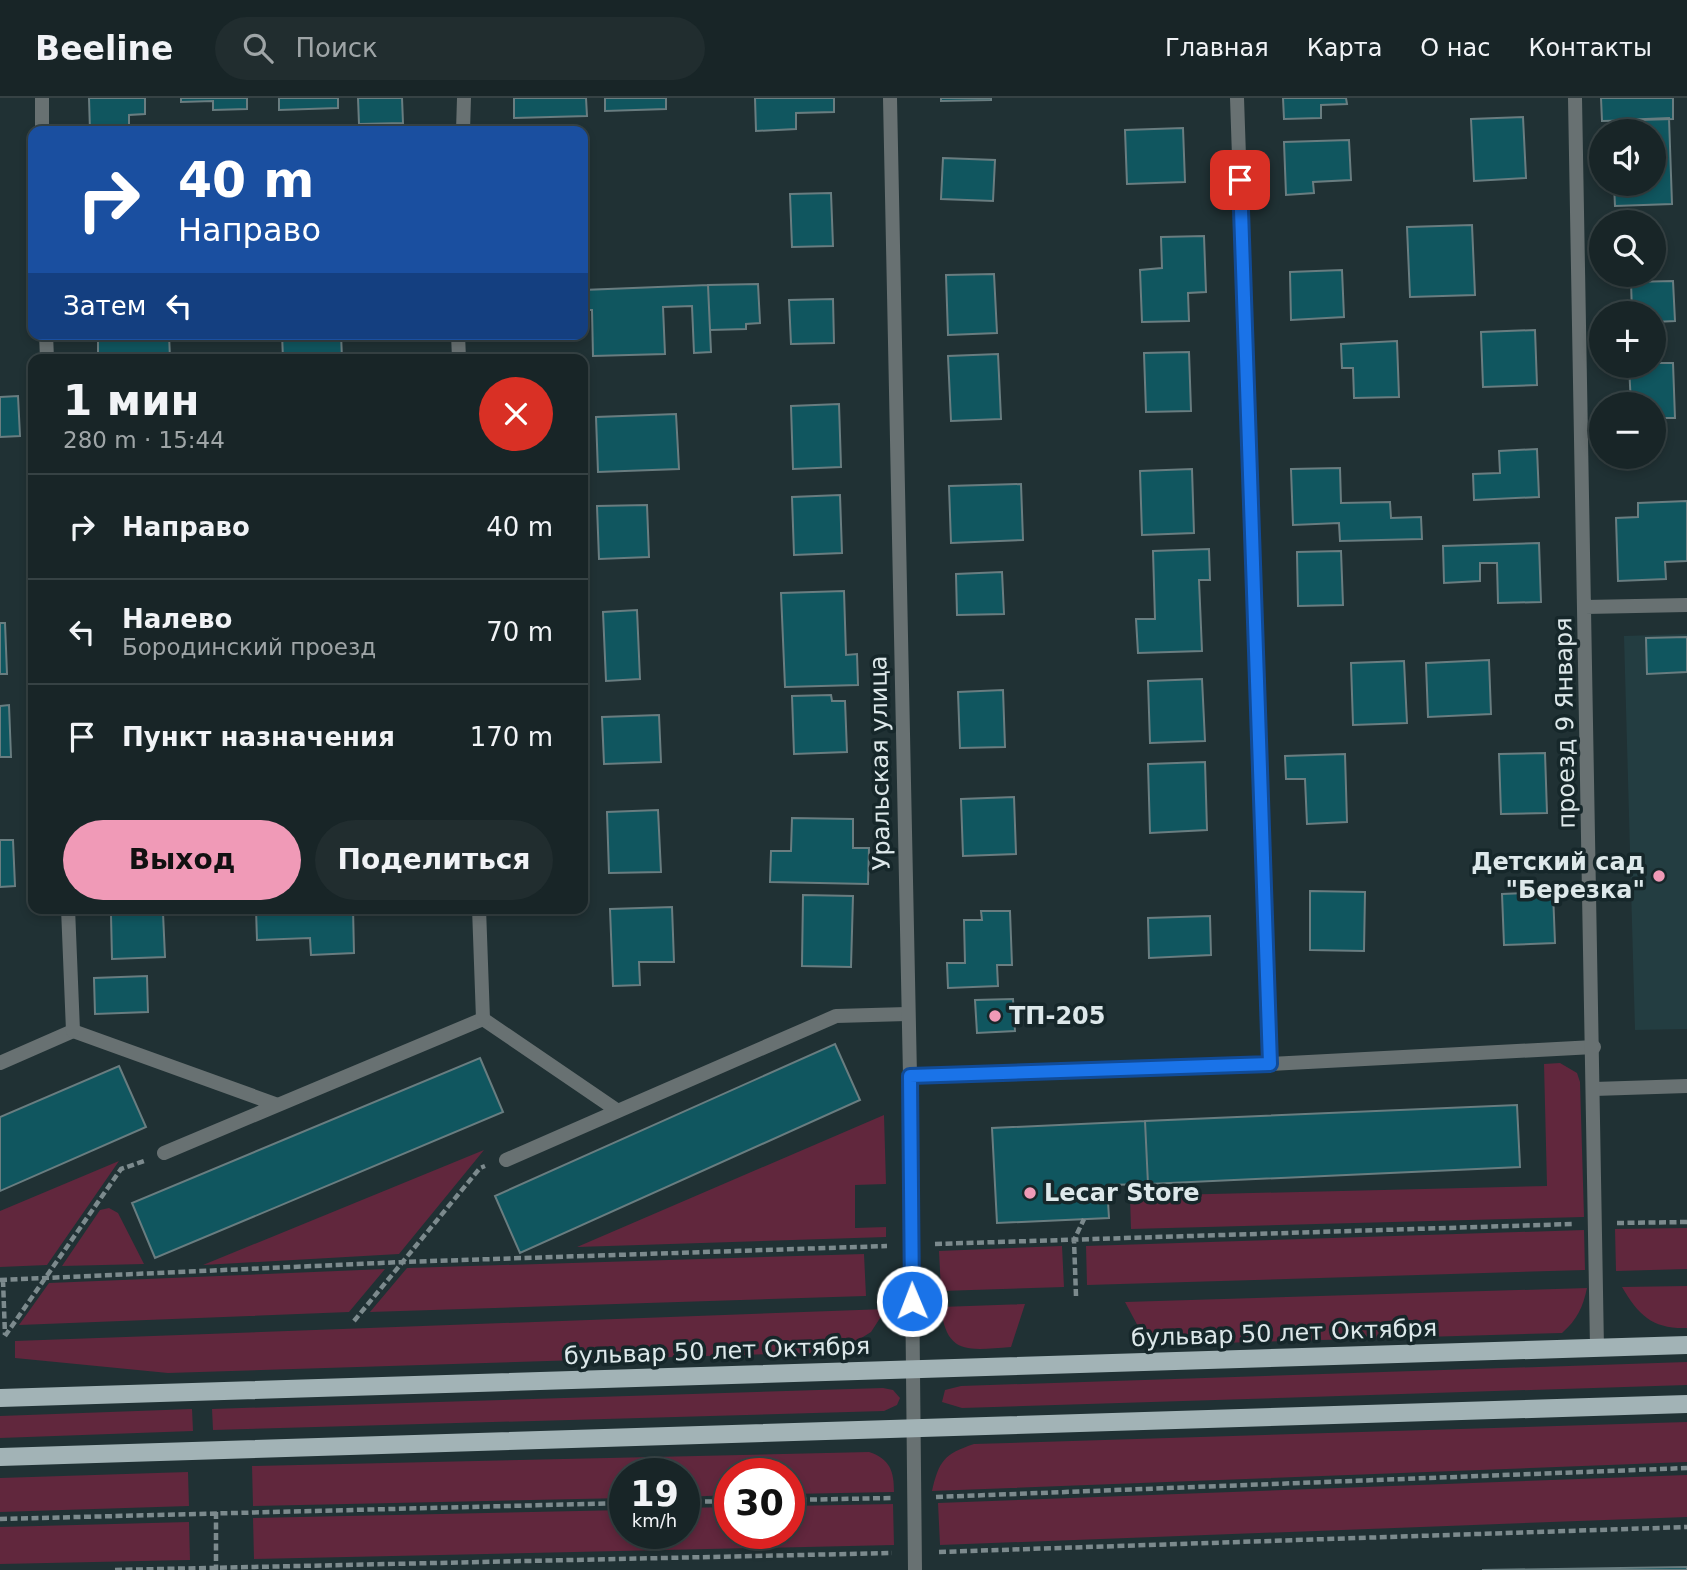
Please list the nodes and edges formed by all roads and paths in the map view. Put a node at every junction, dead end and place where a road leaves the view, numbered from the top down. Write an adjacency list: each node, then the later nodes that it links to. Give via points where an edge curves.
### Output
1 (41, 98): 6 (street)
2 (464, 98): 7 (street)
3 (890, 98): 12 (street, Уральская улица)
4 (1237, 98): 17 (street)
5 (1575, 98): 9 (street, проезд 9 Января)
6 (42, 126)
7 (463, 126)
8 (1687, 606): 9 (street)
9 (1585, 607): 15 (street, проезд 9 Января)
10 (68, 914): 14 (street)
11 (479, 914): 13 (street)
12 (907, 1014): 18 (street, Уральская улица); 22 (street, via 836,1016)
13 (483, 1019): 21 (street); 22 (street)
14 (73, 1031): 16 (street); 21 (street)
15 (1594, 1047): 17 (street); 20 (street, проезд 9 Января)
16 (0, 1063)
17 (1270, 1064): 18 (street)
18 (910, 1076): 39 (street, Уральская улица)
19 (1687, 1086): 20 (street)
20 (1594, 1090): 38 (street, проезд 9 Января)
21 (278, 1105): 23 (street)
22 (618, 1111): 24 (street)
23 (164, 1153): 33 (path, via 121,1169)
24 (506, 1160): 32 (path, via 480,1168)
25 (1084, 1219): 29 (path)
26 (1687, 1222): 27 (path)
27 (1615, 1223)
28 (1584, 1224): 29 (path)
29 (1074, 1240): 30 (path); 35 (path)
30 (934, 1244)
31 (879, 1246): 32 (path)
32 (403, 1262): 33 (path); 36 (path)
33 (44, 1278): 34 (path); 34 (path, via 5,1336)
34 (2, 1280)
35 (1076, 1296)
36 (354, 1321)
37 (1687, 1345): 38 (main road, бульвар 50 лет Октября)
38 (1597, 1348): 39 (main road, бульвар 50 лет Октября)
39 (913, 1370): 40 (main road, бульвар 50 лет Октября); 42 (street, Уральская улица)
40 (0, 1398)
41 (1687, 1404): 42 (main road)
42 (914, 1427): 43 (main road); 45 (street, Уральская улица)
43 (0, 1457)
44 (1687, 1468): 45 (path)
45 (914, 1498): 46 (path); 51 (street, Уральская улица)
46 (805, 1500)
47 (609, 1503): 48 (path)
48 (216, 1511): 49 (path); 52 (path)
49 (0, 1519)
50 (1687, 1527): 51 (path)
51 (915, 1553): 52 (path); 54 (street, Уральская улица)
52 (216, 1569): 53 (path)
53 (115, 1570)
54 (915, 1570)

